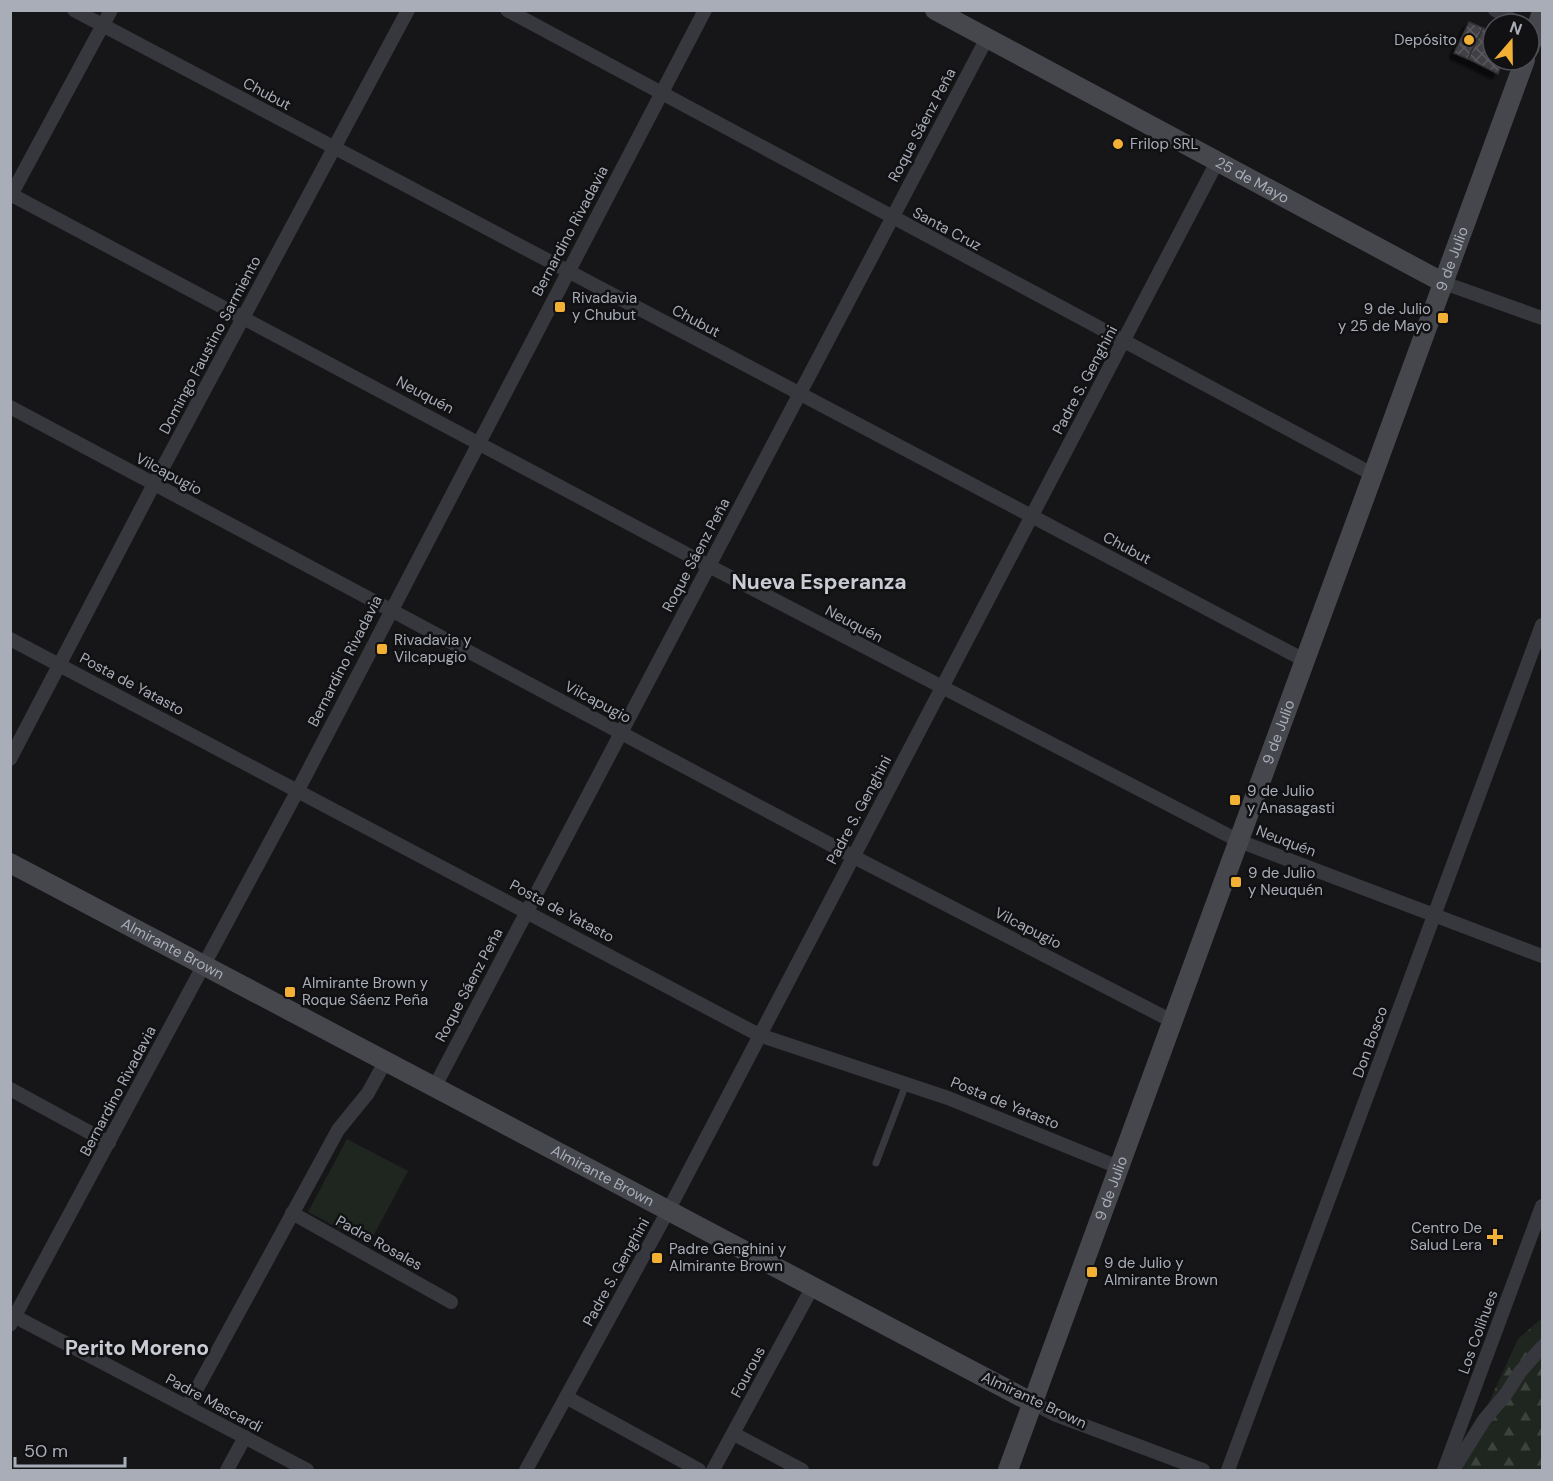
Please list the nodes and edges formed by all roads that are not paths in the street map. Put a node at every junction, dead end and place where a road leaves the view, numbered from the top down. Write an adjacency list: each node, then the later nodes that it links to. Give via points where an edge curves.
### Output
1 (74, 10): 7 (street, Chubut)
2 (111, 10): 7 (street)
3 (408, 10): 11 (street, Domingo Faustino Sarmiento)
4 (507, 10): 10 (street, Santa Cruz)
5 (705, 10): 10 (street, Bernardino Rivadavia)
6 (936, 10): 8 (street, 25 de Mayo)
7 (103, 26): 11 (street, Chubut); 13 (street)
8 (987, 38): 12 (street, 25 de Mayo); 14 (street, Roque Sáenz Peña)
9 (1521, 72): 16 (street, 9 de Julio)
10 (661, 93): 14 (street, Santa Cruz); 15 (street, Bernardino Rivadavia)
11 (335, 149): 15 (street, Chubut); 17 (street, Domingo Faustino Sarmiento)
12 (1216, 162): 16 (street, 25 de Mayo); 19 (street, Padre S. Genghini)
13 (11, 196): 17 (street, Neuquén)
14 (892, 218): 19 (street, Santa Cruz); 20 (street, Roque Sáenz Peña)
15 (567, 272): 20 (street, Chubut); 22 (street, Bernardino Rivadavia)
16 (1444, 283): 18 (street, 25 de Mayo); 23 (street, 9 de Julio)
17 (244, 317): 22 (street, Neuquén); 24 (street, Domingo Faustino Sarmiento)
18 (1542, 318)
19 (1124, 342): 23 (street, Santa Cruz); 25 (street, Padre S. Genghini)
20 (799, 394): 25 (street, Chubut); 26 (street, Roque Sáenz Peña)
21 (10, 407): 24 (street, Vilcapugio)
22 (478, 442): 26 (street, Neuquén); 27 (street, Bernardino Rivadavia)
23 (1372, 474): 30 (street, 9 de Julio)
24 (154, 484): 27 (street, Vilcapugio); 31 (street, Domingo Faustino Sarmiento)
25 (1031, 516): 30 (street, Chubut); 32 (street, Padre S. Genghini)
26 (709, 566): 32 (street, Neuquén); 33 (street, Roque Sáenz Peña)
27 (389, 610): 33 (street, Vilcapugio); 35 (street, Bernardino Rivadavia)
28 (1542, 625): 40 (street, Don Bosco)
29 (10, 639): 31 (street, Posta de Yatasto)
30 (1304, 660): 36 (street, 9 de Julio)
31 (60, 664): 34 (street, Domingo Faustino Sarmiento); 35 (street, Posta de Yatasto)
32 (942, 688): 36 (street, Neuquén); 37 (street, Padre S. Genghini)
33 (620, 732): 37 (street, Vilcapugio); 39 (street, Roque Sáenz Peña)
34 (10, 759)
35 (298, 790): 39 (street, Posta de Yatasto); 42 (street, Bernardino Rivadavia)
36 (1239, 841): 40 (street, Neuquén); 43 (street, 9 de Julio)
37 (852, 856): 43 (street, Vilcapugio); 44 (street, Padre S. Genghini)
38 (10, 863): 42 (street, Almirante Brown)
39 (527, 911): 44 (street, Posta de Yatasto); 47 (street, Roque Sáenz Peña)
40 (1434, 915): 41 (street, Neuquén); 72 (street, Don Bosco)
41 (1542, 956)
42 (204, 965): 45 (street, Almirante Brown); 49 (street, Bernardino Rivadavia)
43 (1172, 1021): 51 (street, 9 de Julio)
44 (759, 1035): 46 (street, Posta de Yatasto); 53 (street, Padre S. Genghini)
45 (385, 1062): 47 (street, Almirante Brown); 54 (street, via 368,1093 338,1130)
46 (906, 1084): 50 (lane); 51 (street, Posta de Yatasto)
47 (434, 1088): 53 (street, Almirante Brown)
48 (10, 1089): 49 (street)
49 (109, 1143): 57 (street, Bernardino Rivadavia)
50 (876, 1163)
51 (1118, 1167): 60 (street, 9 de Julio)
52 (1542, 1206): 73 (street, Los Colihues)
53 (668, 1211): 55 (street, Almirante Brown); 59 (street, Padre S. Genghini)
54 (292, 1214): 56 (street, Padre Rosales); 61 (street)
55 (812, 1288): 60 (street, Almirante Brown); 62 (street, Fourous)
56 (451, 1302)
57 (12, 1319): 61 (street, Padre Mascardi)
58 (1542, 1347): 74 (street, via 1484,1420)
59 (566, 1397): 66 (street, Padre S. Genghini); 67 (street)
60 (1033, 1402): 70 (street, 9 de Julio); 71 (street, Almirante Brown, via 1056,1415)
61 (188, 1407): 63 (street, Padre Mascardi)
62 (734, 1434): 68 (street, Fourous); 69 (street)
63 (245, 1437): 64 (street); 65 (street, Padre Mascardi)
64 (227, 1470)
65 (307, 1470)
66 (526, 1470)
67 (699, 1470)
68 (713, 1470)
69 (802, 1470)
70 (1008, 1470)
71 (1203, 1470)
72 (1228, 1470)
73 (1444, 1470)
74 (1453, 1470)

